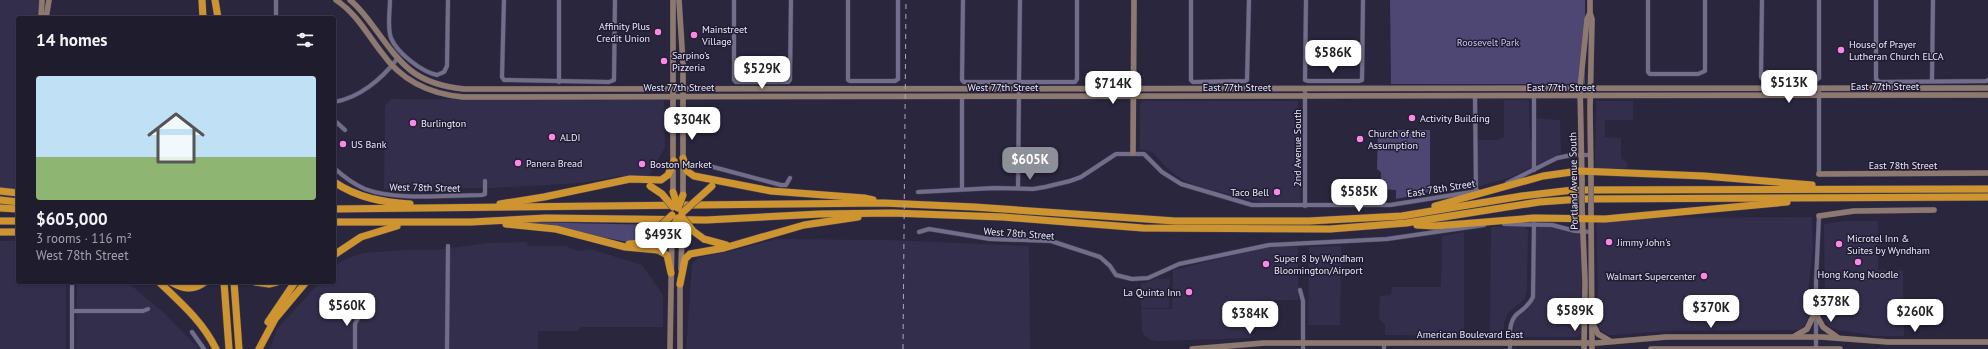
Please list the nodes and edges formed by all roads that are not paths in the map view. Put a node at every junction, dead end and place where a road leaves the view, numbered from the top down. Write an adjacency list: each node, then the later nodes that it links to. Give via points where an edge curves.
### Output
1 (42, 0): 36 (street)
2 (49, 0): 37 (street)
3 (202, 0): 38 (highway)
4 (214, 0): 39 (highway); 40 (highway)
5 (276, 0): 41 (street)
6 (336, 0): 34 (street, West 77th Street)
7 (351, 0): 34 (street); 42 (street, West 77th Street)
8 (390, 0): 9 (street, via 391,38 397,48 420,68 437,75 444,72 447,66)
9 (448, 0)
10 (504, 0): 46 (street, via 504,80)
11 (560, 0): 46 (street)
12 (615, 0): 46 (street, via 614,80)
13 (674, 0): 51 (street)
14 (679, 0): 52 (street)
15 (734, 0): 16 (street, via 734,80 788,82)
16 (791, 0)
17 (848, 0): 18 (street, via 848,80 895,81 898,79)
18 (898, 0)
19 (963, 0): 47 (street, via 962,80)
20 (1020, 0): 47 (street)
21 (1077, 0): 47 (street, via 1075,82)
22 (1134, 0): 54 (street)
23 (1191, 0): 24 (street, via 1191,80 1245,82)
24 (1248, 0)
25 (1306, 0): 26 (street, via 1305,80 1359,82 1362,80)
26 (1362, 0)
27 (1590, 0): 35 (street, Portland Avenue South)
28 (1648, 0): 29 (street, via 1648,72 1698,74 1705,71)
29 (1705, 0)
30 (1762, 0): 31 (street, via 1761,78 1764,81 1815,81)
31 (1819, 0)
32 (1876, 0): 45 (street, via 1876,79 1879,82)
33 (1933, 0): 45 (street)
34 (347, 8): 43 (street, West 77th Street)
35 (1590, 13): 48 (street, Portland Avenue South, via 1587,19); 49 (street, Portland Avenue South)
36 (41, 16)
37 (46, 16)
38 (203, 16)
39 (214, 16)
40 (218, 16)
41 (276, 16)
42 (397, 59): 43 (street); 51 (street, West 77th Street, via 420,77 441,85 464,89)
43 (392, 66): 59 (street, West 77th Street, via 422,87 449,96); 70 (street, via 366,89)
44 (1988, 80): 45 (street)
45 (1932, 81)
46 (559, 82)
47 (1019, 82)
48 (1580, 88): 49 (street, East 77th Street); 56 (street, East 77th Street); 66 (street, Portland Avenue South)
49 (1590, 88): 57 (street, East 77th Street); 67 (street, Portland Avenue South)
50 (1988, 88): 57 (street, East 77th Street)
51 (673, 89): 52 (street, West 77th Street); 59 (street)
52 (683, 89): 53 (street, West 77th Street); 68 (street)
53 (1019, 89): 54 (street, West 77th Street); 60 (street)
54 (1134, 89): 55 (street, East 77th Street); 61 (street)
55 (1242, 89): 56 (street, East 77th Street); 62 (street, via 1234,92 1198,92)
56 (1305, 90): 63 (street, 2nd Avenue South)
57 (1819, 92): 58 (street, East 77th Street); 67 (street, East 77th Street); 83 (street)
58 (1988, 95)
59 (673, 96): 68 (street, West 77th Street); 77 (street)
60 (1019, 96): 61 (street, West 77th Street); 69 (street, West 77th Street); 90 (street)
61 (1134, 96): 62 (street, East 77th Street); 73 (street)
62 (1197, 96): 63 (street, East 77th Street)
63 (1305, 96): 64 (street, East 77th Street); 105 (street, 2nd Avenue South)
64 (1475, 96): 65 (street, East 77th Street); 96 (street)
65 (1534, 96): 66 (street, East 77th Street); 80 (street)
66 (1581, 96): 67 (street, East 77th Street); 74 (street, Portland Avenue South)
67 (1590, 96): 75 (street, Portland Avenue South)
68 (683, 97): 69 (street, West 77th Street); 76 (street)
69 (962, 97): 92 (street)
70 (336, 102)
71 (336, 122): 72 (street)
72 (345, 130)
73 (1133, 153): 90 (street, via 1116,154 1070,181 1033,189); 105 (street, East 78th Street, via 1147,155 1171,179 1189,188 1252,205)
74 (1582, 155): 75 (street, East 78th Street); 80 (street, East 78th Street, via 1557,158); 81 (street, Portland Avenue South)
75 (1591, 155): 82 (street, Portland Avenue South)
76 (683, 158): 89 (highway, via 686,171 694,176); 99 (street)
77 (674, 161): 87 (highway, via 668,175 661,180 630,179); 91 (street)
78 (702, 164): 85 (street, via 781,185 786,185)
79 (336, 170): 86 (street, West 78th Street, via 364,188 392,196 482,195 486,194)
80 (1534, 170): 96 (street, East 78th Street, via 1510,182)
81 (1582, 171): 82 (highway); 114 (highway, via 1543,176); 116 (street, Portland Avenue South, bridge)
82 (1591, 172): 93 (highway, via 1704,176); 117 (street, Portland Avenue South, bridge)
83 (1818, 174): 84 (street, East 78th Street)
84 (1988, 174)
85 (790, 178)
86 (485, 181)
87 (617, 182): 110 (highway); 112 (highway, bridge, via 636,182 650,186 662,194)
88 (336, 183): 107 (highway, via 380,202)
89 (734, 183): 104 (highway, via 771,191 864,198); 112 (highway, bridge, via 712,186)
90 (1018, 188): 92 (street)
91 (673, 189): 112 (highway, bridge)
92 (962, 189): 97 (street)
93 (1850, 189): 94 (highway); 114 (highway, via 1573,190)
94 (1988, 189)
95 (0, 191): 98 (highway)
96 (1476, 191): 105 (street, East 78th Street, via 1390,205)
97 (918, 192)
98 (16, 193)
99 (683, 195): 112 (highway, bridge)
100 (1823, 198): 101 (highway); 117 (highway); 124 (highway, via 1567,200)
101 (1988, 198)
102 (0, 200): 103 (highway)
103 (16, 202)
104 (883, 203): 110 (highway); 114 (highway, via 1175,221 1309,221)
105 (1305, 206)
106 (0, 208): 108 (highway)
107 (460, 208): 109 (highway); 110 (highway)
108 (16, 209)
109 (336, 209)
110 (468, 209)
111 (1934, 210): 115 (street, via 1854,211)
112 (678, 213): 125 (highway, bridge); 131 (highway, bridge); 132 (highway, bridge, via 647,239 636,244); 133 (highway, bridge, via 693,231 704,239)
113 (892, 213): 121 (highway, via 706,220 546,218); 124 (highway, via 1205,230 1330,229); 133 (highway, via 804,225)
114 (1402, 216)
115 (1819, 216): 150 (street)
116 (1583, 218): 117 (highway); 124 (highway, via 1534,218 1435,226); 129 (street, Portland Avenue South)
117 (1591, 219): 130 (street, Portland Avenue South)
118 (0, 221): 119 (highway)
119 (16, 221)
120 (336, 222): 122 (highway)
121 (471, 222): 122 (highway); 132 (highway, via 556,229)
122 (407, 223): 135 (highway, via 361,237)
123 (1534, 224): 128 (street, West 78th Street, via 1494,224 1418,236 1353,242 1269,244 1179,264 1148,278 1132,279 1116,275 1100,257 1051,241 990,239 929,230); 129 (street); 164 (street, via 1533,297 1511,324)
124 (1390, 225)
125 (672, 229): 136 (street)
126 (0, 232): 127 (highway)
127 (16, 232)
128 (919, 232)
129 (1583, 232): 130 (street); 165 (street, Portland Avenue South)
130 (1592, 232): 151 (street, Portland Avenue South)
131 (682, 236): 145 (street)
132 (617, 244): 136 (highway, via 664,252 669,259)
133 (732, 245): 145 (highway, via 687,256)
134 (448, 246): 177 (street)
135 (336, 254)
136 (671, 273): 178 (street)
137 (72, 284): 148 (street)
138 (161, 284): 172 (highway, via 190,311 206,330)
139 (174, 284): 140 (highway, via 181,288 191,288)
140 (200, 284)
141 (224, 284): 173 (highway)
142 (234, 284): 174 (highway)
143 (294, 284): 175 (highway, via 272,314)
144 (304, 284): 175 (highway, via 276,319)
145 (680, 284): 167 (street)
146 (1300, 290): 160 (street, via 1303,301)
147 (148, 309): 148 (street, via 143,312)
148 (72, 311): 170 (street)
149 (362, 311): 176 (street, via 355,324)
150 (1816, 312): 154 (street, via 1807,329); 155 (street); 156 (street, via 1823,327)
151 (1592, 319): 157 (street, via 1598,334); 166 (street, Portland Avenue South)
152 (192, 332): 171 (street)
153 (1684, 337): 154 (street, American Boulevard East); 157 (street, American Boulevard East); 169 (street)
154 (1791, 337): 155 (street, American Boulevard East)
155 (1816, 337): 156 (street, American Boulevard East); 181 (street)
156 (1839, 338): 158 (street, American Boulevard East, via 1888,342)
157 (1617, 342): 166 (street, American Boulevard East)
158 (1979, 342): 159 (street, American Boulevard East); 183 (street)
159 (1988, 342)
160 (1303, 346): 161 (street, American Boulevard East); 168 (street, American Boulevard East)
161 (1384, 346): 162 (street, American Boulevard East)
162 (1468, 346): 163 (street, American Boulevard East)
163 (1483, 346): 164 (street, American Boulevard East)
164 (1510, 346): 165 (street, American Boulevard East)
165 (1584, 346): 166 (street, American Boulevard East)
166 (1592, 346)
167 (680, 348)
168 (1212, 348): 179 (street, American Boulevard East)
169 (1685, 348): 180 (street); 181 (street)
170 (72, 349)
171 (204, 349)
172 (216, 349)
173 (229, 349)
174 (239, 349)
175 (259, 349)
176 (355, 349)
177 (447, 349)
178 (669, 349)
179 (1192, 349)
180 (1651, 349)
181 (1816, 349): 182 (street)
182 (1840, 349)
183 (1979, 349)

